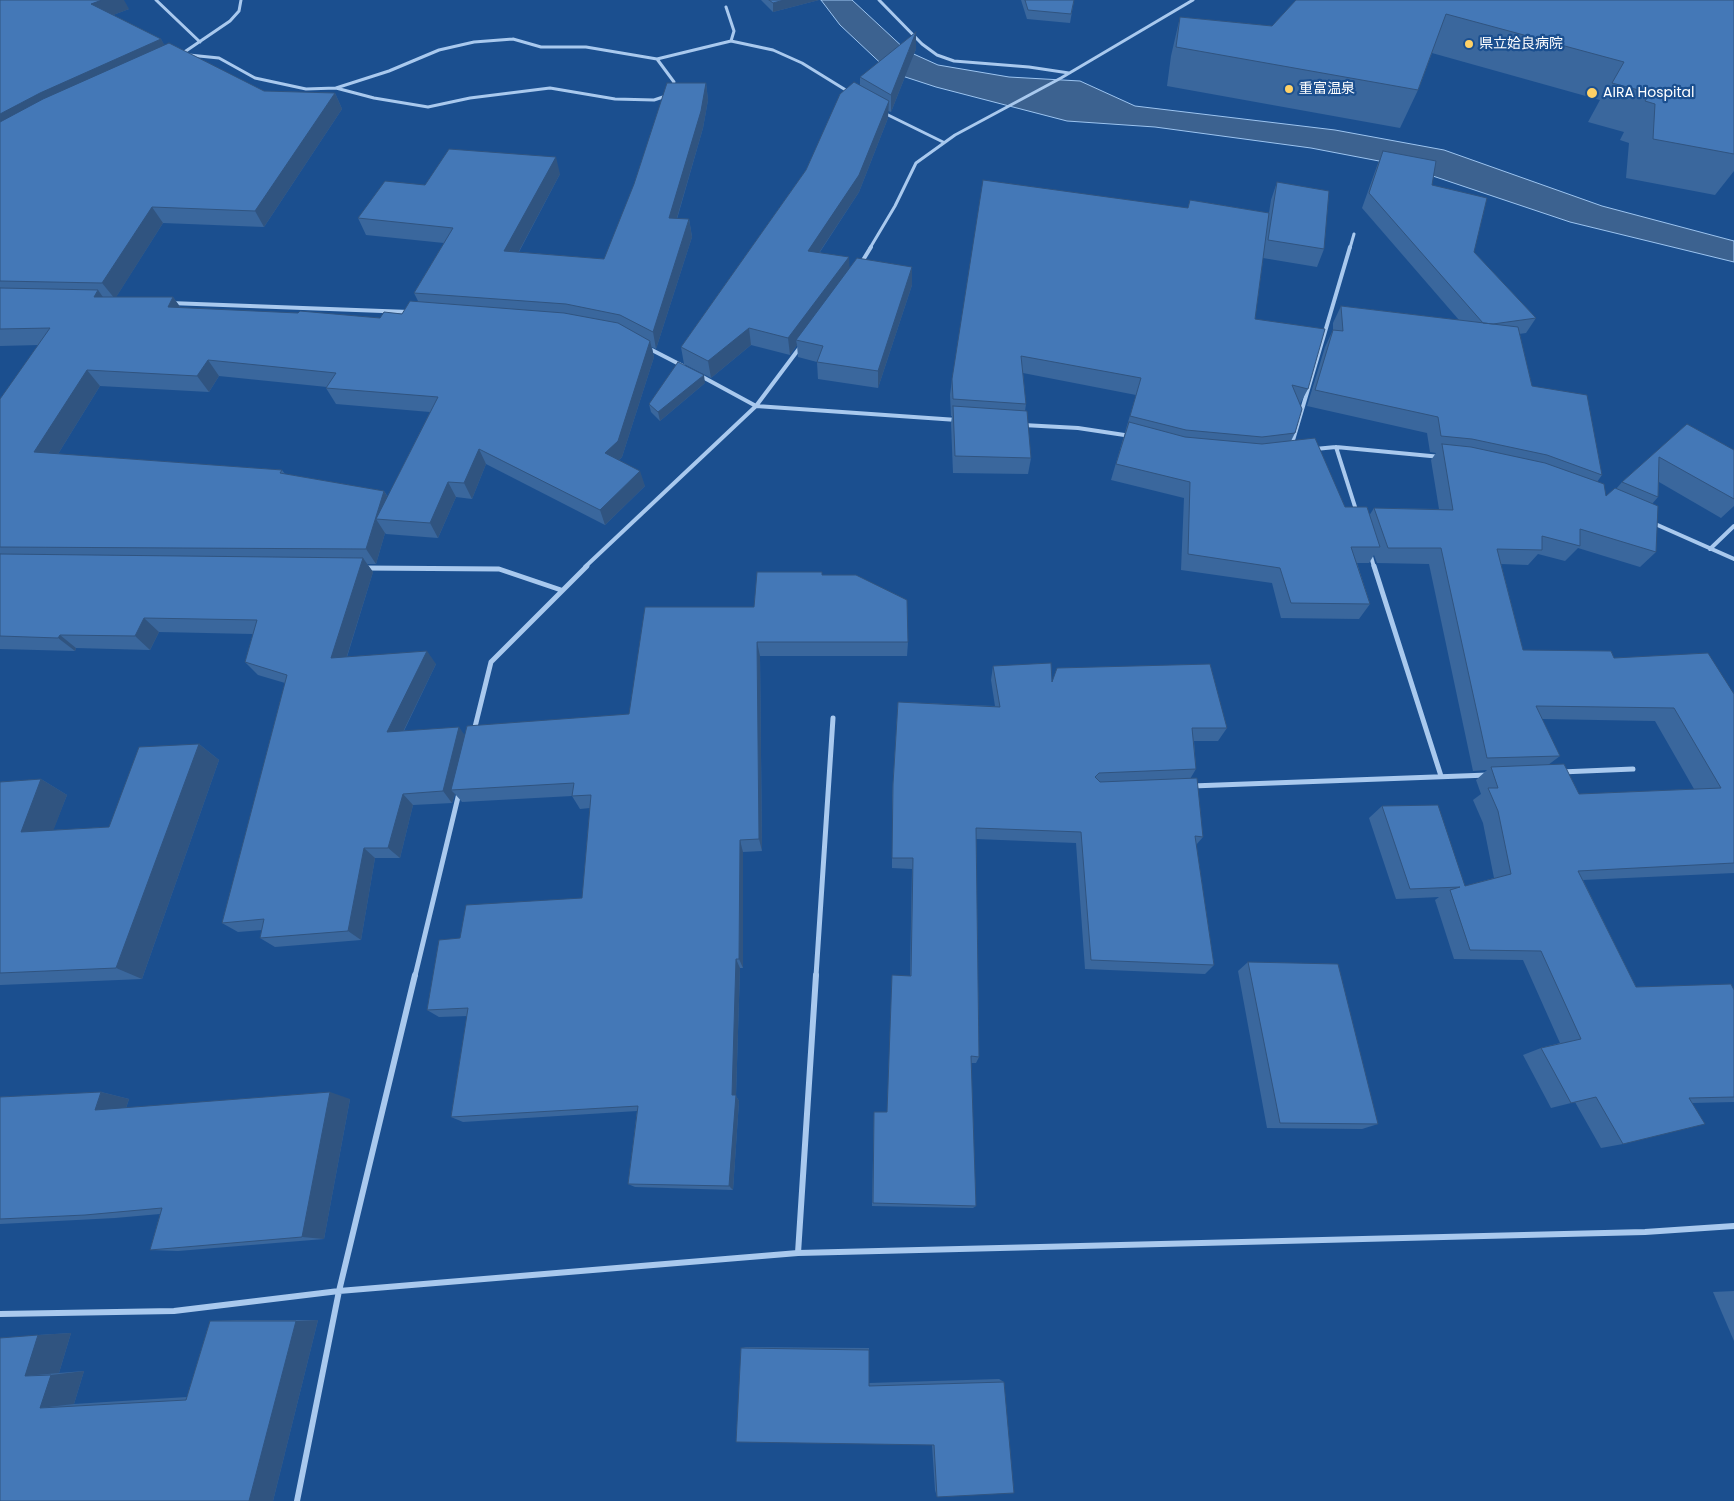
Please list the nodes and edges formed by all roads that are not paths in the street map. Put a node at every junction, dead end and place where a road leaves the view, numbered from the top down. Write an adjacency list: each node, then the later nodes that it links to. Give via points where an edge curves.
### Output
1 (156, 0): 7 (street)
2 (241, 0): 7 (street, via 239,11 230,21)
3 (879, 0): 11 (street, via 937,55 954,61 1030,67)
4 (1193, 0): 11 (street)
5 (726, 7): 6 (street, via 734,31)
6 (731, 41): 10 (street); 13 (street, via 773,50 802,63)
7 (200, 42): 8 (street)
8 (181, 54): 9 (street); 12 (street, via 219,58 254,78 306,89)
9 (173, 58)
10 (657, 59): 12 (street, via 586,47 541,46 513,39 474,42 439,50); 12 (street, via 674,82 669,95 654,100 615,99 550,88 428,107)
11 (1070, 74): 15 (street)
12 (336, 88)
13 (851, 93)
14 (875, 108): 15 (street)
15 (943, 142): 17 (street, via 916,163)
16 (1354, 234): 28 (street, via 1290,452)
17 (857, 270)
18 (165, 303): 19 (street)
19 (410, 312)
20 (807, 338): 22 (street)
21 (640, 344): 22 (street)
22 (756, 406): 23 (street); 37 (street)
23 (961, 420)
24 (1019, 424): 25 (street, via 1078,428)
25 (1135, 437)
26 (1336, 447): 27 (street); 29 (street); 31 (street)
27 (1308, 450)
28 (1299, 451)
29 (1451, 458)
30 (1649, 521): 33 (street)
31 (1360, 522)
32 (1734, 526): 33 (street)
33 (1710, 549): 35 (street)
34 (1369, 551): 43 (street)
35 (1734, 560)
36 (360, 568): 37 (street, via 499,568)
37 (561, 590): 39 (street, via 491,662)
38 (833, 718): 47 (street)
39 (472, 740)
40 (1633, 769): 41 (street)
41 (1556, 772)
42 (1498, 774): 43 (street)
43 (1440, 776): 44 (street)
44 (1183, 786)
45 (460, 788): 48 (street)
46 (1734, 1226): 47 (street, via 1645,1232)
47 (798, 1253): 48 (street)
48 (339, 1290): 49 (street, via 174,1311); 50 (street)
49 (0, 1314)
50 (297, 1501)

